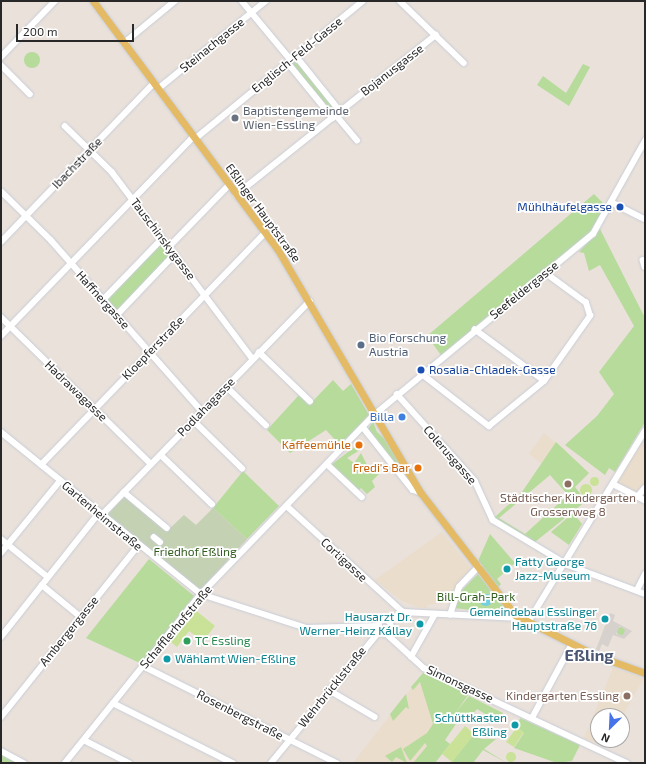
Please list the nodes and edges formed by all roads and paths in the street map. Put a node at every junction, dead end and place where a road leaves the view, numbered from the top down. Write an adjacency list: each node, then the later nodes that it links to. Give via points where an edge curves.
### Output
1 (54, 1): 11 (street)
2 (93, 1): 10 (main road, Eßlinger Hauptstraße)
3 (175, 1): 10 (street)
4 (242, 1): 8 (street)
5 (266, 1): 8 (street, Steinachgasse)
6 (363, 1): 12 (street, Englisch-Feld-Gasse)
7 (400, 1): 9 (street)
8 (251, 13): 12 (street); 15 (street, Steinachgasse)
9 (436, 35): 13 (street); 17 (street, Bojanusgasse)
10 (124, 42): 15 (main road, Eßlinger Hauptstraße)
11 (1, 57)
12 (292, 60): 17 (street); 17 (street); 19 (street, Englisch-Feld-Gasse)
13 (464, 63)
14 (1, 65): 16 (street)
15 (156, 86): 19 (main road, Eßlinger Hauptstraße); 22 (street, Ibachstraße)
16 (30, 94)
17 (336, 115): 20 (street); 25 (street, Bojanusgasse)
18 (65, 126): 22 (street, Tauschinskygasse)
19 (194, 138): 23 (main road, Eßlinger Hauptstraße); 26 (street, Englisch-Feld-Gasse)
20 (357, 140)
21 (645, 142): 27 (street, Seefeldergasse)
22 (89, 150): 26 (street, Tauschinskygasse); 28 (street, Ibachstraße)
23 (228, 184): 25 (main road, Eßlinger Hauptstraße); 33 (street)
24 (2, 192): 28 (street, Haffnergasse)
25 (236, 195): 30 (main road, Eßlinger Hauptstraße)
26 (133, 199): 31 (street, Tauschinskygasse); 36 (street, Englisch-Feld-Gasse)
27 (612, 202): 29 (street); 38 (street, Seefeldergasse, via 593,234)
28 (26, 216): 32 (street, Ibachstraße); 36 (street, Haffnergasse)
29 (645, 219)
30 (265, 232): 39 (street, Kloepferstraße); 41 (main road, Eßlinger Hauptstraße)
31 (162, 239): 33 (street, Tauschinskygasse); 40 (street)
32 (1, 242)
33 (168, 248): 34 (street, Tauschinskygasse)
34 (174, 255): 39 (street, Tauschinskygasse); 42 (street)
35 (643, 260): 37 (street)
36 (70, 263): 40 (street, Haffnergasse); 44 (street, Englisch-Feld-Gasse)
37 (645, 267)
38 (545, 273): 45 (street, Seefeldergasse); 51 (street, via 586,303 590,316)
39 (204, 295): 47 (street, Kloepferstraße); 49 (street, Tauschinskygasse)
40 (103, 300): 42 (street, Haffnergasse)
41 (310, 301): 48 (street, Podlahagasse); 57 (main road, Eßlinger Hauptstraße)
42 (116, 315): 47 (street, Haffnergasse)
43 (1, 318): 44 (street, Hadrawagasse)
44 (10, 326): 46 (street, Englisch-Feld-Gasse); 55 (street, Hadrawagasse)
45 (475, 330): 50 (street, Seefeldergasse); 51 (street)
46 (1, 336)
47 (150, 351): 55 (street, Kloepferstraße); 56 (street, Haffnergasse)
48 (259, 352): 49 (street, Podlahagasse); 54 (street)
49 (253, 359): 52 (street, Podlahagasse)
50 (422, 374): 51 (street, via 489,426); 53 (street, Seefeldergasse)
51 (544, 381)
52 (226, 386): 56 (street, Podlahagasse); 59 (street)
53 (397, 394): 57 (street, Seefeldergasse); 86 (street, Colerusgasse, via 475,481 493,520)
54 (310, 400)
55 (94, 409): 64 (street, Hadrawagasse); 66 (street, Kloepferstraße)
56 (202, 411): 58 (street, Podlahagasse)
57 (374, 415): 60 (street, Schafflerhofstraße); 72 (main road, Eßlinger Hauptstraße)
58 (193, 420): 63 (street, Podlahagasse); 67 (street)
59 (266, 426)
60 (363, 427): 65 (street, Schafflerhofstraße); 72 (street, Eßlinger Hauptstraße, via 413,490)
61 (645, 431): 69 (street)
62 (2, 433): 66 (street, Gartenheimstraße)
63 (161, 455): 64 (street, Podlahagasse); 76 (street)
64 (151, 464): 71 (street, Podlahagasse)
65 (327, 464): 74 (street); 77 (street, Schafflerhofstraße)
66 (41, 465): 68 (street, Gartenheimstraße)
67 (242, 468)
68 (60, 481): 78 (street, Gartenheimstraße); 83 (street)
69 (613, 484): 73 (street); 86 (street)
70 (645, 488): 73 (street)
71 (124, 492): 78 (street, Podlahagasse); 79 (street)
72 (420, 492): 87 (main road, Eßlinger Hauptstraße)
73 (638, 496): 75 (street)
74 (362, 497)
75 (645, 500)
76 (212, 504)
77 (287, 506): 92 (street, Schafflerhofstraße); 95 (street, Cortigasse)
78 (101, 514): 84 (street, Gartenheimstraße); 89 (street, Podlahagasse)
79 (167, 528)
80 (154, 537): 82 (street)
81 (1, 539): 83 (street)
82 (160, 542)
83 (8, 545): 85 (street); 89 (street)
84 (138, 546): 92 (street, Gartenheimstraße); 98 (street, Ambergergasse)
85 (1, 554)
86 (564, 564): 91 (street, Colerusgasse); 102 (street)
87 (478, 567): 94 (main road, Eßlinger Hauptstraße); 97 (street, via 459,587)
88 (645, 574): 91 (street)
89 (48, 577): 90 (street, Podlahagasse)
90 (42, 585): 98 (street); 105 (street, Podlahagasse)
91 (636, 590): 93 (street, Colerusgasse)
92 (201, 594): 103 (street, Gartenheimstraße, via 306,628); 108 (street, Schafflerhofstraße)
93 (645, 594)
94 (508, 605): 99 (street); 100 (main road, Eßlinger Hauptstraße)
95 (403, 612): 96 (street); 101 (street, Gartenheimstraße)
96 (435, 614): 97 (street); 107 (street)
97 (450, 615): 99 (street)
98 (81, 616): 112 (street, Ambergergasse)
99 (505, 616): 100 (street)
100 (517, 616): 102 (main road, Eßlinger Hauptstraße)
101 (389, 622): 103 (street, Gartenheimstraße, via 381,622); 104 (street, via 392,630)
102 (528, 624): 106 (main road, Eßlinger Hauptstraße)
103 (379, 630): 104 (street, Gartenheimstraße); 110 (street, Wehrbrücklstraße)
104 (387, 634): 107 (street, Simonsgasse)
105 (1, 637)
106 (572, 644): 109 (main road, Eßlinger Hauptstraße); 114 (street)
107 (410, 657): 114 (street, Simonsgasse, via 424,668)
108 (143, 666): 111 (street, Schafflerhofstraße); 115 (street, Rosenbergstraße)
109 (645, 673)
110 (329, 690): 113 (street); 115 (street, Wehrbrücklstraße)
111 (113, 703): 116 (street, Schafflerhofstraße); 121 (street)
112 (1, 716)
113 (374, 717)
114 (532, 718): 124 (street, Simonsgasse)
115 (289, 739): 122 (street, Wehrbrücklstraße); 123 (street, Rosenbergstraße)
116 (84, 740): 119 (street, Schafflerhofstraße); 120 (street)
117 (1, 751): 118 (street)
118 (24, 763)
119 (66, 763)
120 (129, 763)
121 (233, 763)
122 (271, 763)
123 (337, 763)
124 (627, 763)

